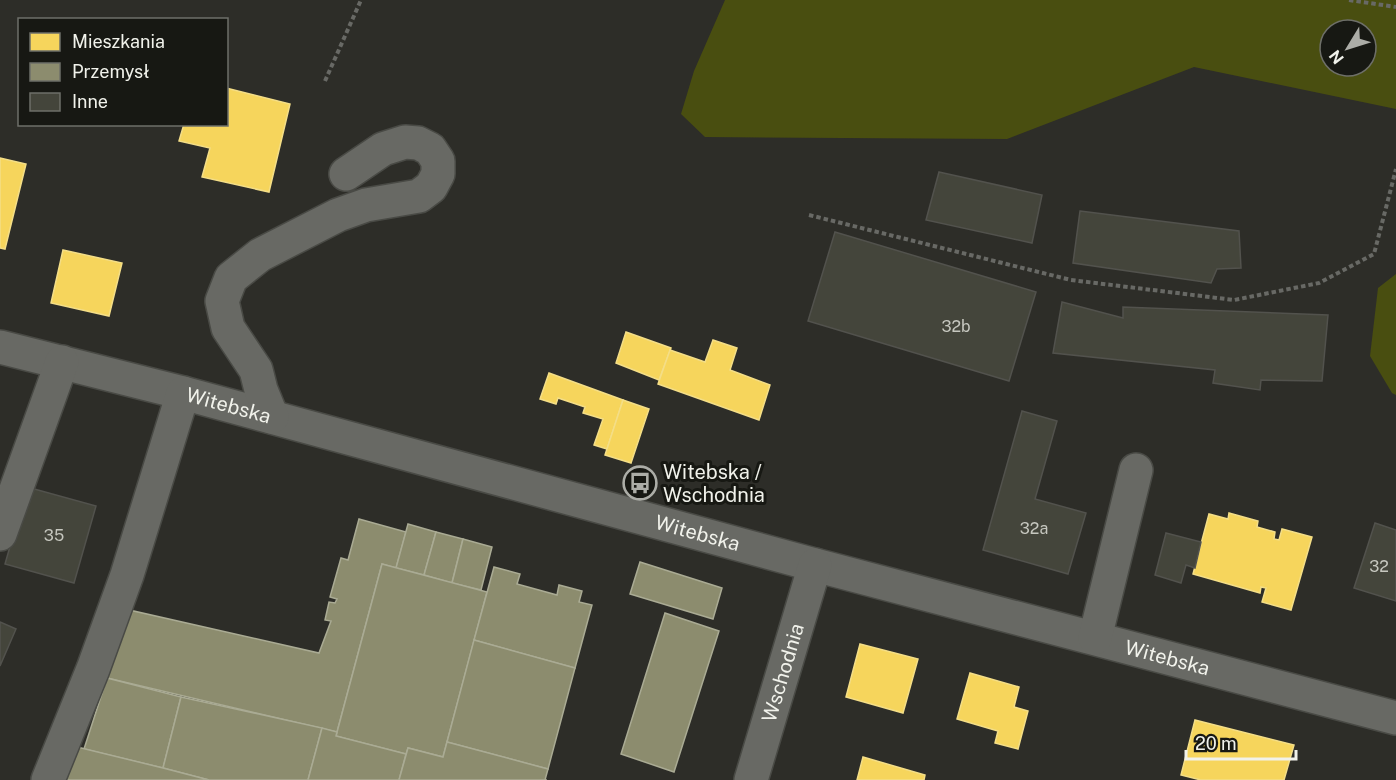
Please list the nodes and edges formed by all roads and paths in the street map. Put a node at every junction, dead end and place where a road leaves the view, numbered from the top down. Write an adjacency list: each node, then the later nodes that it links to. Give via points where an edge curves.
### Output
1 (361, 0): 4 (path)
2 (1349, 0): 3 (path)
3 (1396, 7)
4 (326, 81)
5 (1396, 169): 7 (path, via 1374,254 1318,283 1234,300 1071,280)
6 (346, 174): 11 (street, via 383,149 405,142 430,149 438,162 435,180 419,196 366,204 338,215 260,255 231,278 222,301 228,328 256,370)
7 (809, 215)
8 (0, 347): 9 (street, Witebska)
9 (62, 362): 10 (street, Witebska); 13 (street)
10 (183, 393): 11 (street, Witebska); 17 (street, via 127,575)
11 (272, 417): 14 (street, Witebska)
12 (1136, 470): 15 (street)
13 (0, 534)
14 (815, 565): 15 (street, Witebska); 18 (street, Wschodnia)
15 (1095, 638): 16 (street, Witebska)
16 (1396, 718)
17 (48, 780)
18 (750, 780)

